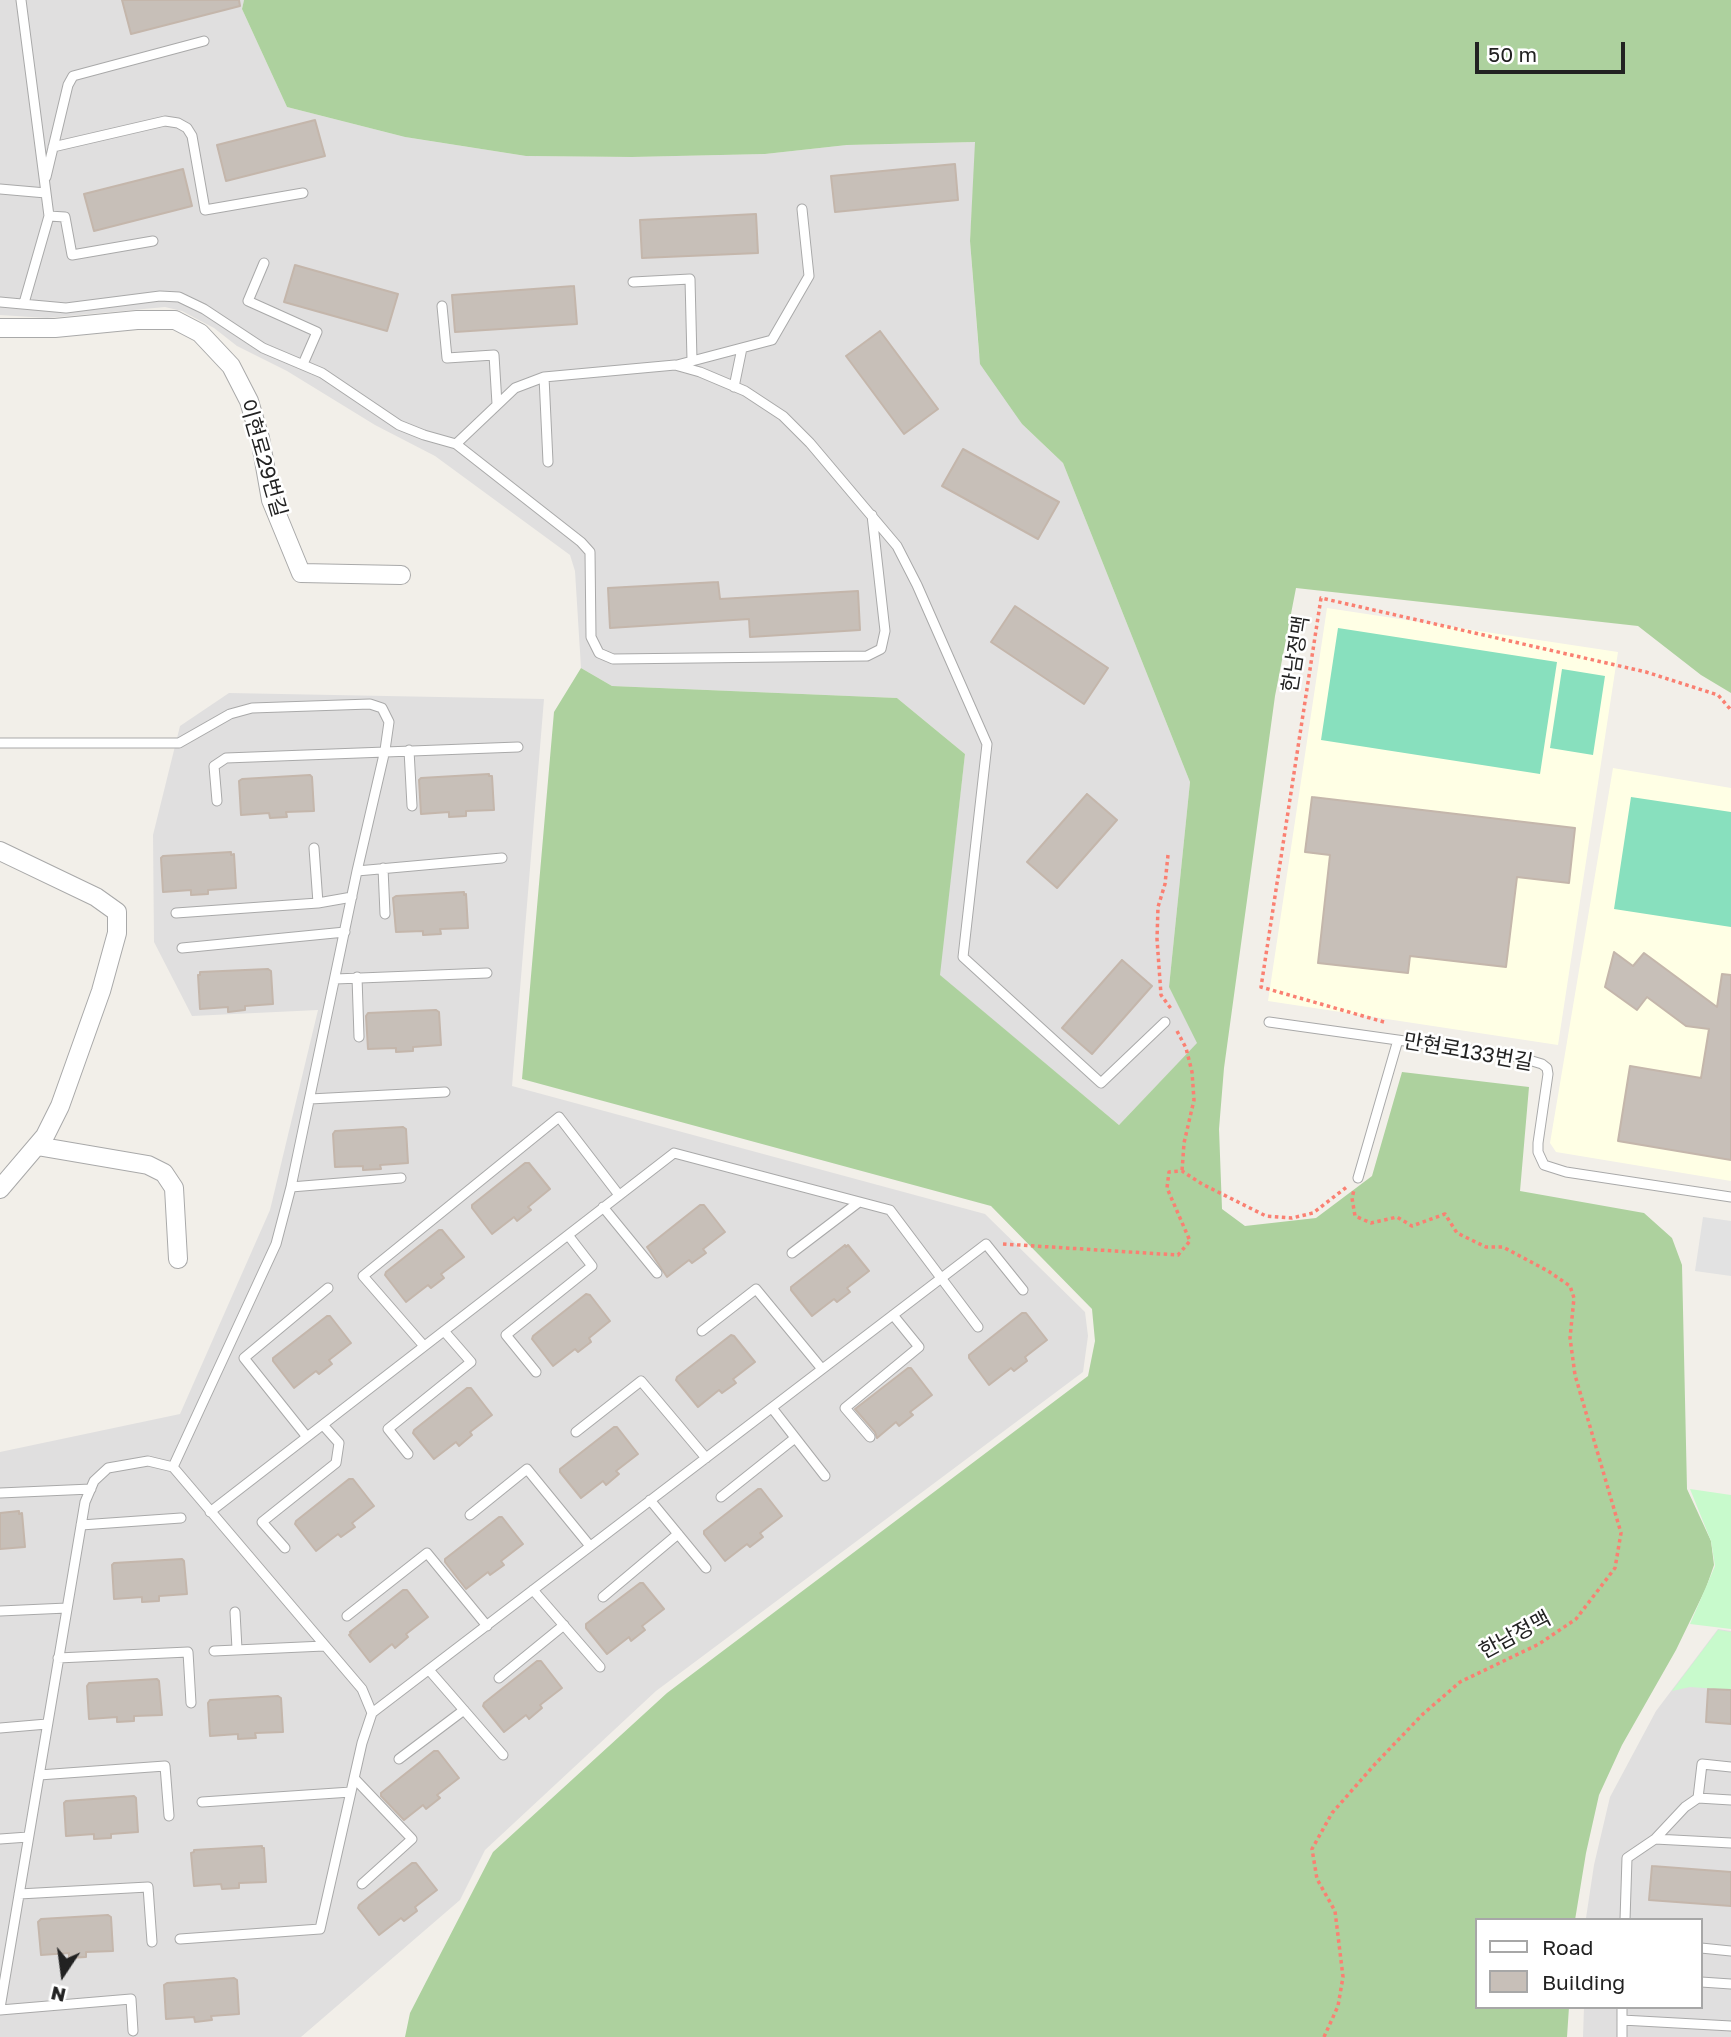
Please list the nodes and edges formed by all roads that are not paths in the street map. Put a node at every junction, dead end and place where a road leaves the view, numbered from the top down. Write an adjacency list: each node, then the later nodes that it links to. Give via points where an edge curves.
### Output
1 (21, 0): 4 (lane)
2 (204, 41): 3 (lane, via 74,75)
3 (53, 147): 4 (lane); 6 (lane, via 165,121 178,123 192,136 205,210)
4 (45, 182): 7 (lane)
5 (0, 189): 7 (lane)
6 (303, 192)
7 (46, 193): 9 (lane)
8 (802, 209): 17 (lane, via 809,276 772,340)
9 (49, 216): 10 (lane, via 65,217 72,255); 14 (lane)
10 (153, 242)
11 (264, 263): 19 (lane, via 248,301 317,332)
12 (633, 282): 18 (lane, via 690,279)
13 (0, 302): 14 (lane)
14 (24, 303): 19 (lane, via 66,308 179,297 263,348)
15 (442, 306): 23 (lane, via 447,358 494,355)
16 (0, 328): 27 (street, 이현로29번길, via 175,320 200,333 231,366 249,401 271,500 301,573)
17 (742, 348): 18 (lane); 22 (lane)
18 (692, 360): 20 (lane)
19 (303, 364): 24 (lane, via 399,425)
20 (675, 365): 21 (lane); 22 (lane)
21 (544, 377): 23 (lane, via 514,388); 25 (lane)
22 (734, 387): 26 (lane, via 783,416)
23 (497, 404): 24 (lane)
24 (456, 444): 26 (lane, via 590,552 591,637 599,653 613,659 874,653 880,649 885,631)
25 (548, 462)
26 (872, 514): 48 (lane, via 897,545 918,585 987,744 963,957 1101,1083)
27 (401, 575)
28 (0, 743): 30 (lane, via 179,743 230,714 252,708 370,704 382,708 389,722)
29 (518, 747): 31 (lane)
30 (385, 750): 31 (lane); 32 (lane, via 226,758 214,766); 38 (lane)
31 (409, 750): 33 (lane)
32 (217, 802)
33 (412, 807)
34 (314, 848): 40 (lane)
35 (0, 850): 54 (street, via 117,912 117,933 101,990 60,1106)
36 (502, 858): 37 (lane)
37 (383, 868): 38 (lane); 42 (lane)
38 (357, 871): 39 (lane)
39 (352, 897): 40 (lane); 43 (lane)
40 (318, 903): 41 (lane)
41 (176, 913)
42 (385, 914)
43 (345, 932): 44 (lane); 47 (lane)
44 (182, 948)
45 (487, 973): 46 (lane)
46 (357, 977): 47 (lane); 50 (lane)
47 (335, 979): 53 (lane)
48 (1165, 1022)
49 (1269, 1022): 51 (lane, 만현로133번길)
50 (359, 1037)
51 (1398, 1040): 56 (lane); 60 (lane, 만현로133번길, via 1519,1057 1547,1068 1538,1152 1549,1168)
52 (445, 1092): 53 (lane)
53 (310, 1099): 57 (lane)
54 (37, 1146): 58 (street); 65 (street, via 148,1164 164,1173 174,1188)
55 (401, 1178): 57 (lane)
56 (1358, 1178)
57 (291, 1187): 85 (lane, via 276,1244)
58 (0, 1189)
59 (619, 1195): 61 (lane, via 674,1153); 62 (lane); 74 (lane, via 559,1117 363,1276)
60 (1731, 1197)
61 (859, 1202): 64 (lane); 67 (lane, via 890,1210)
62 (603, 1207): 63 (lane); 66 (lane)
63 (568, 1235): 72 (lane); 76 (lane, via 592,1266 506,1335)
64 (792, 1253)
65 (178, 1259)
66 (657, 1273)
67 (941, 1279): 69 (lane, via 986,1244); 70 (lane); 71 (lane)
68 (328, 1288): 80 (lane, via 244,1358)
69 (1023, 1290)
70 (893, 1315): 75 (lane); 81 (lane, via 919,1347 845,1408)
71 (978, 1327)
72 (444, 1331): 74 (lane); 83 (lane, via 471,1362 388,1429)
73 (702, 1331): 75 (lane, via 756,1289)
74 (424, 1346): 78 (lane)
75 (822, 1369): 77 (lane)
76 (536, 1372)
77 (772, 1408): 82 (lane); 84 (lane)
78 (323, 1425): 80 (lane); 97 (lane, via 339,1443 336,1463 262,1522)
79 (576, 1432): 84 (lane, via 640,1381)
80 (307, 1437): 91 (lane)
81 (870, 1437)
82 (795, 1438): 86 (lane); 89 (lane)
83 (408, 1454)
84 (706, 1458): 90 (lane)
85 (173, 1466): 87 (lane, via 148,1461 107,1468); 91 (lane)
86 (825, 1476)
87 (91, 1489): 88 (lane); 94 (lane)
88 (0, 1493)
89 (721, 1497)
90 (650, 1500): 95 (lane); 96 (lane)
91 (210, 1512): 107 (lane)
92 (470, 1515): 96 (lane, via 527,1469)
93 (181, 1518): 94 (lane)
94 (81, 1525): 101 (lane)
95 (678, 1534): 98 (lane); 100 (lane)
96 (590, 1546): 99 (lane)
97 (285, 1548)
98 (706, 1568)
99 (533, 1590): 105 (lane); 106 (lane)
100 (603, 1597)
101 (67, 1608): 102 (lane); 110 (lane)
102 (0, 1611)
103 (235, 1612): 108 (lane)
104 (348, 1616): 106 (lane, via 427,1553)
105 (564, 1625): 111 (lane); 113 (lane)
106 (487, 1626): 112 (lane)
107 (324, 1646): 108 (lane); 116 (lane, via 362,1689)
108 (237, 1649): 109 (lane)
109 (214, 1651)
110 (58, 1658): 114 (lane, via 188,1652); 117 (lane)
111 (600, 1667)
112 (429, 1670): 115 (lane); 116 (lane)
113 (499, 1678)
114 (191, 1703)
115 (464, 1710): 119 (lane); 120 (lane)
116 (372, 1713): 123 (lane)
117 (47, 1724): 118 (lane); 122 (lane)
118 (0, 1728)
119 (503, 1755)
120 (399, 1759)
121 (1731, 1767): 125 (lane, via 1702,1764)
122 (39, 1775): 128 (lane, via 165,1766); 129 (lane)
123 (354, 1777): 124 (lane); 133 (lane, via 412,1839)
124 (351, 1792): 127 (lane); 136 (lane, via 320,1929)
125 (1698, 1798): 126 (lane); 131 (lane)
126 (1731, 1800)
127 (202, 1802)
128 (169, 1816)
129 (28, 1837): 130 (lane); 134 (lane)
130 (0, 1839)
131 (1655, 1839): 132 (lane); 135 (lane, via 1627,1858)
132 (1731, 1843)
133 (362, 1884)
134 (19, 1894): 137 (lane, via 148,1887); 140 (lane)
135 (1625, 1918)
136 (180, 1939)
137 (152, 1942)
138 (1703, 1948): 139 (lane)
139 (1731, 1951)
140 (4, 1958): 143 (lane)
141 (1703, 1982): 142 (lane)
142 (1731, 1984)
143 (0, 2009): 147 (lane, via 131,1999)
144 (1622, 2009): 145 (lane)
145 (1622, 2020): 146 (lane); 148 (lane)
146 (1731, 2026)
147 (133, 2031)
148 (1622, 2037)

